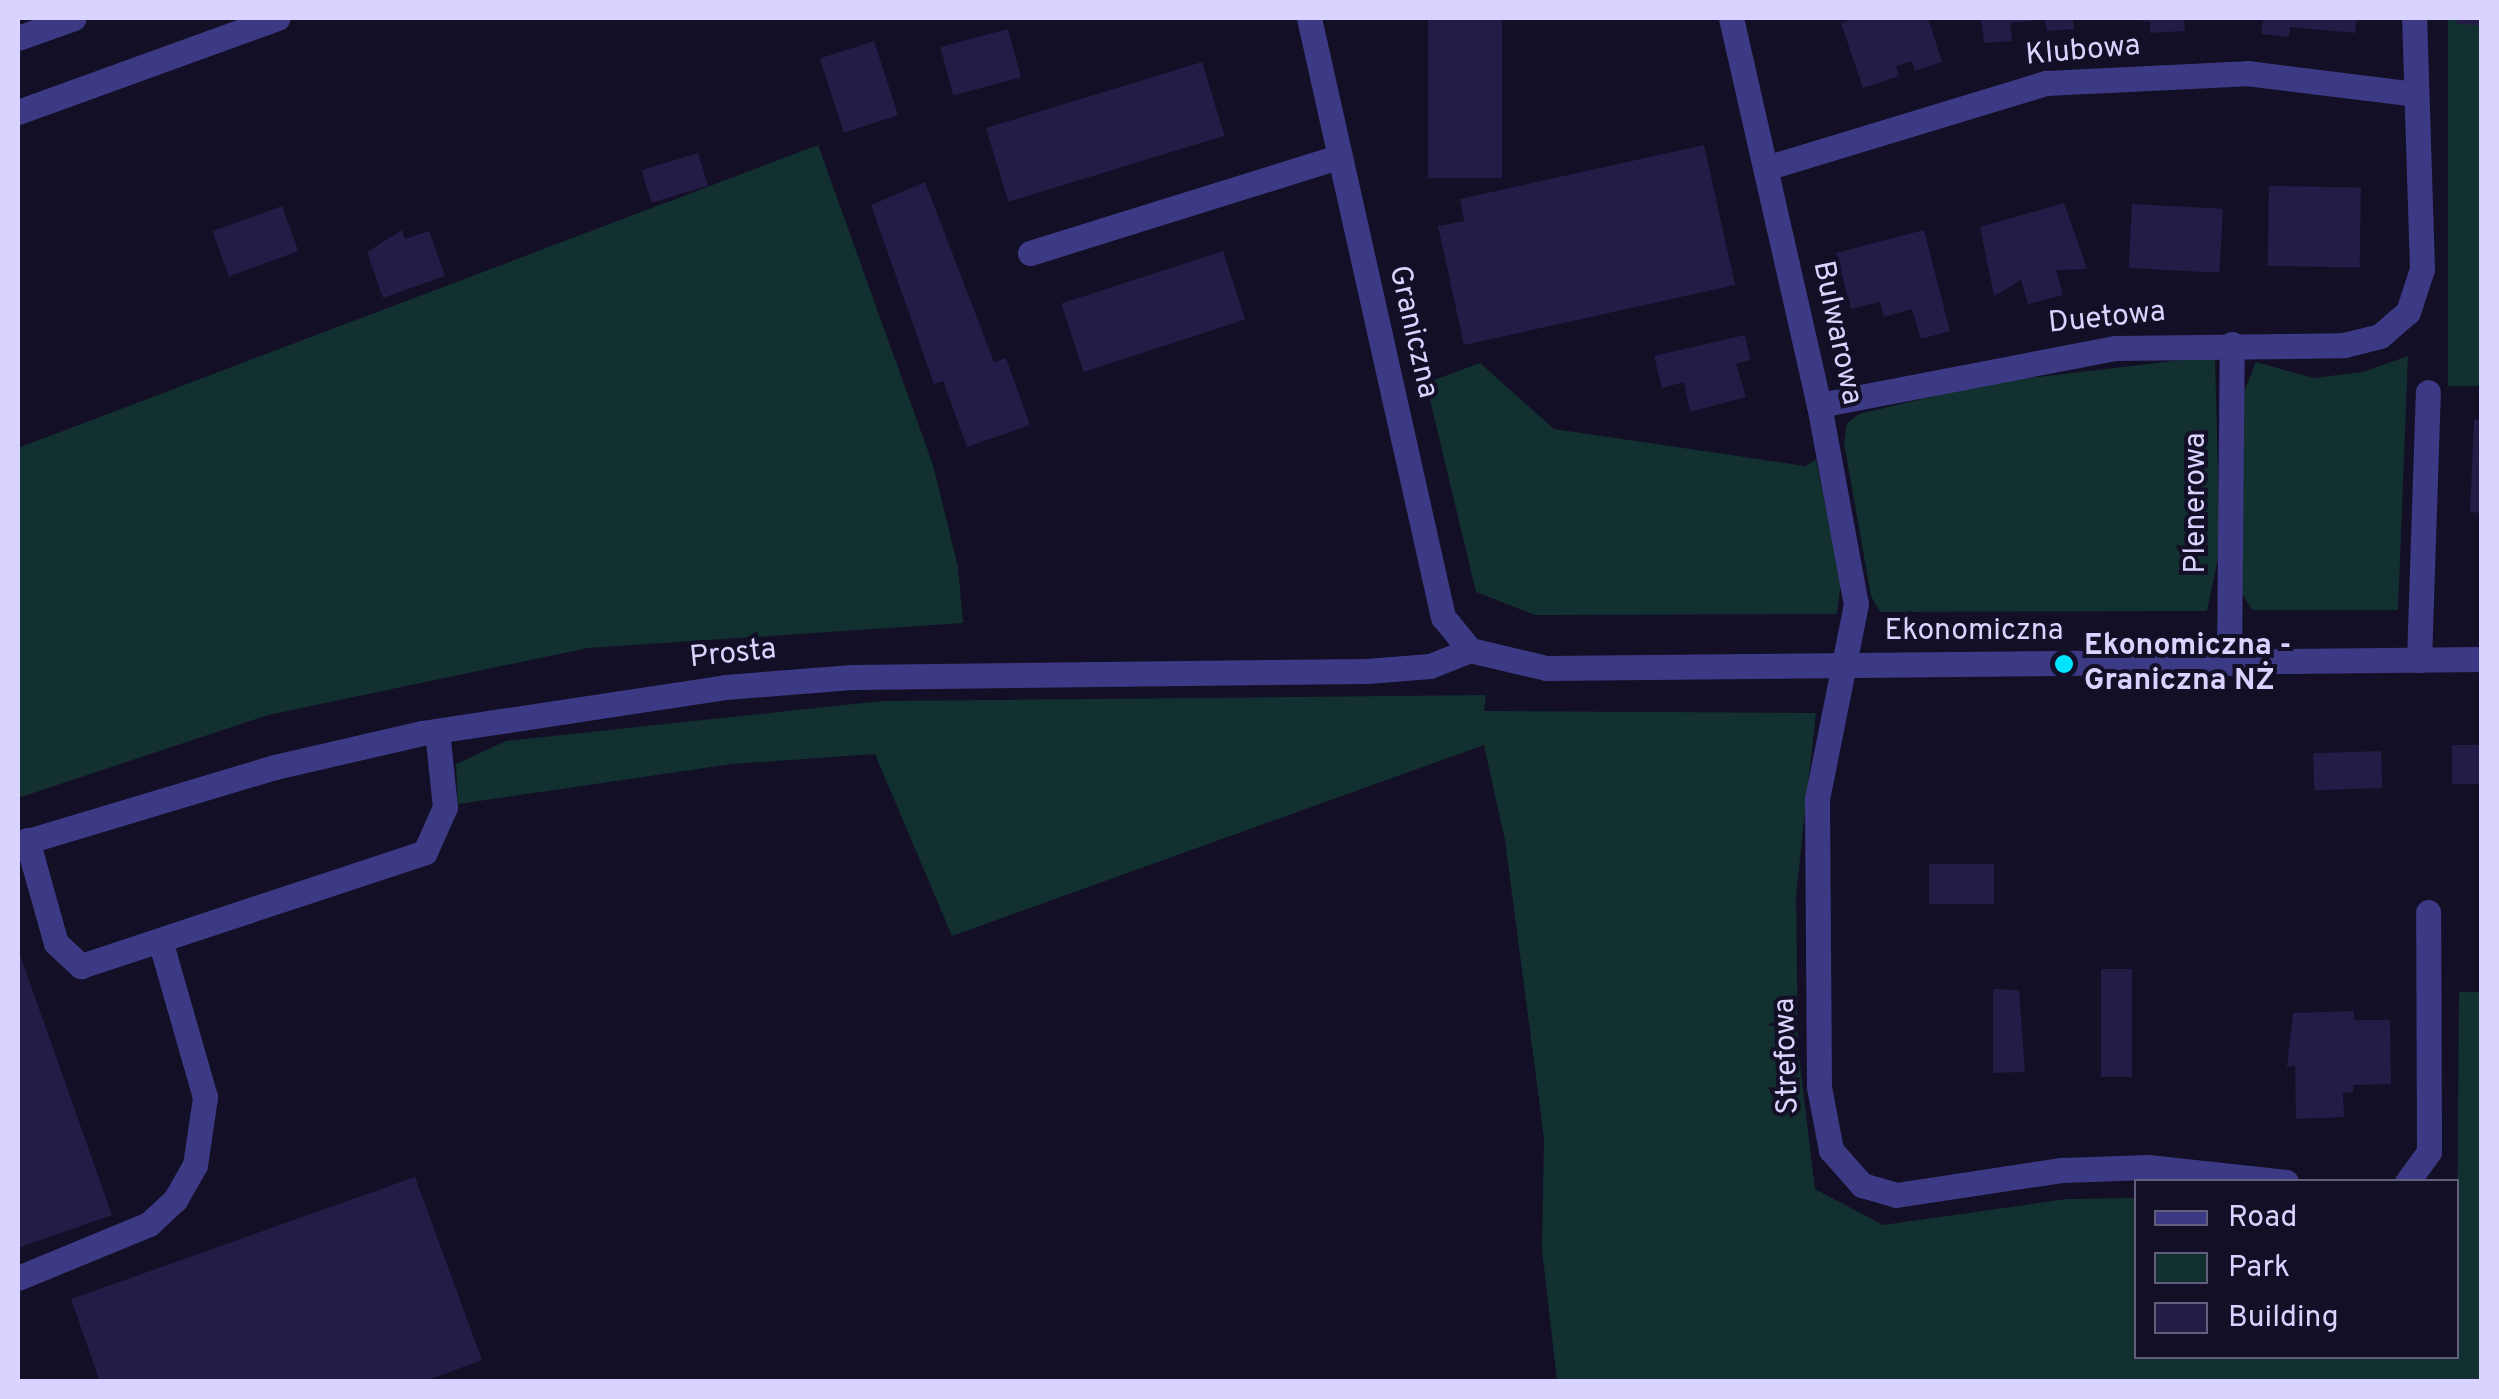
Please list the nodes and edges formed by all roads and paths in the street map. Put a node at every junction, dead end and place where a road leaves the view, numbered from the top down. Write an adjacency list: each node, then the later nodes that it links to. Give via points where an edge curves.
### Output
1 (74, 18): 6 (street)
2 (1309, 18): 9 (street, Graniczna)
3 (1732, 18): 10 (street, Bulwarowa)
4 (2414, 18): 7 (street)
5 (266, 20): 8 (street)
6 (18, 38)
7 (2416, 94): 10 (street, Klubowa, via 2246,73 2046,83); 12 (street, Duetowa, via 2422,268 2401,322 2344,345)
8 (18, 112)
9 (1339, 157): 11 (street); 15 (street, Graniczna, via 1443,617)
10 (1766, 168): 14 (street, Bulwarowa)
11 (1030, 253)
12 (2232, 344): 14 (street, Duetowa, via 2059,355); 18 (street, Plenerowa)
13 (2428, 392): 17 (street)
14 (1820, 405): 19 (street, Bulwarowa, via 1856,604)
15 (1470, 650): 19 (street, Ekonomiczna, via 1546,668); 20 (street, Prosta, via 1430,666 1367,671 852,677 724,686)
16 (2482, 659): 17 (street, Ekonomiczna)
17 (2419, 660): 18 (street, Ekonomiczna)
18 (2229, 662): 19 (street, Ekonomiczna)
19 (1845, 665): 24 (street, Strefowa, via 1821,763 1816,918 1822,1124 1845,1170 1862,1185 1896,1194 2062,1170 2148,1167)
20 (437, 731): 21 (street, Prosta, via 275,766); 23 (street, via 445,807 425,852)
21 (22, 842): 23 (street, via 56,943 80,966)
22 (2428, 912): 25 (street, via 2429,1152)
23 (160, 940): 26 (street, via 205,1097 195,1166 175,1200 149,1224)
24 (2258, 1179)
25 (2408, 1179)
26 (18, 1278)

